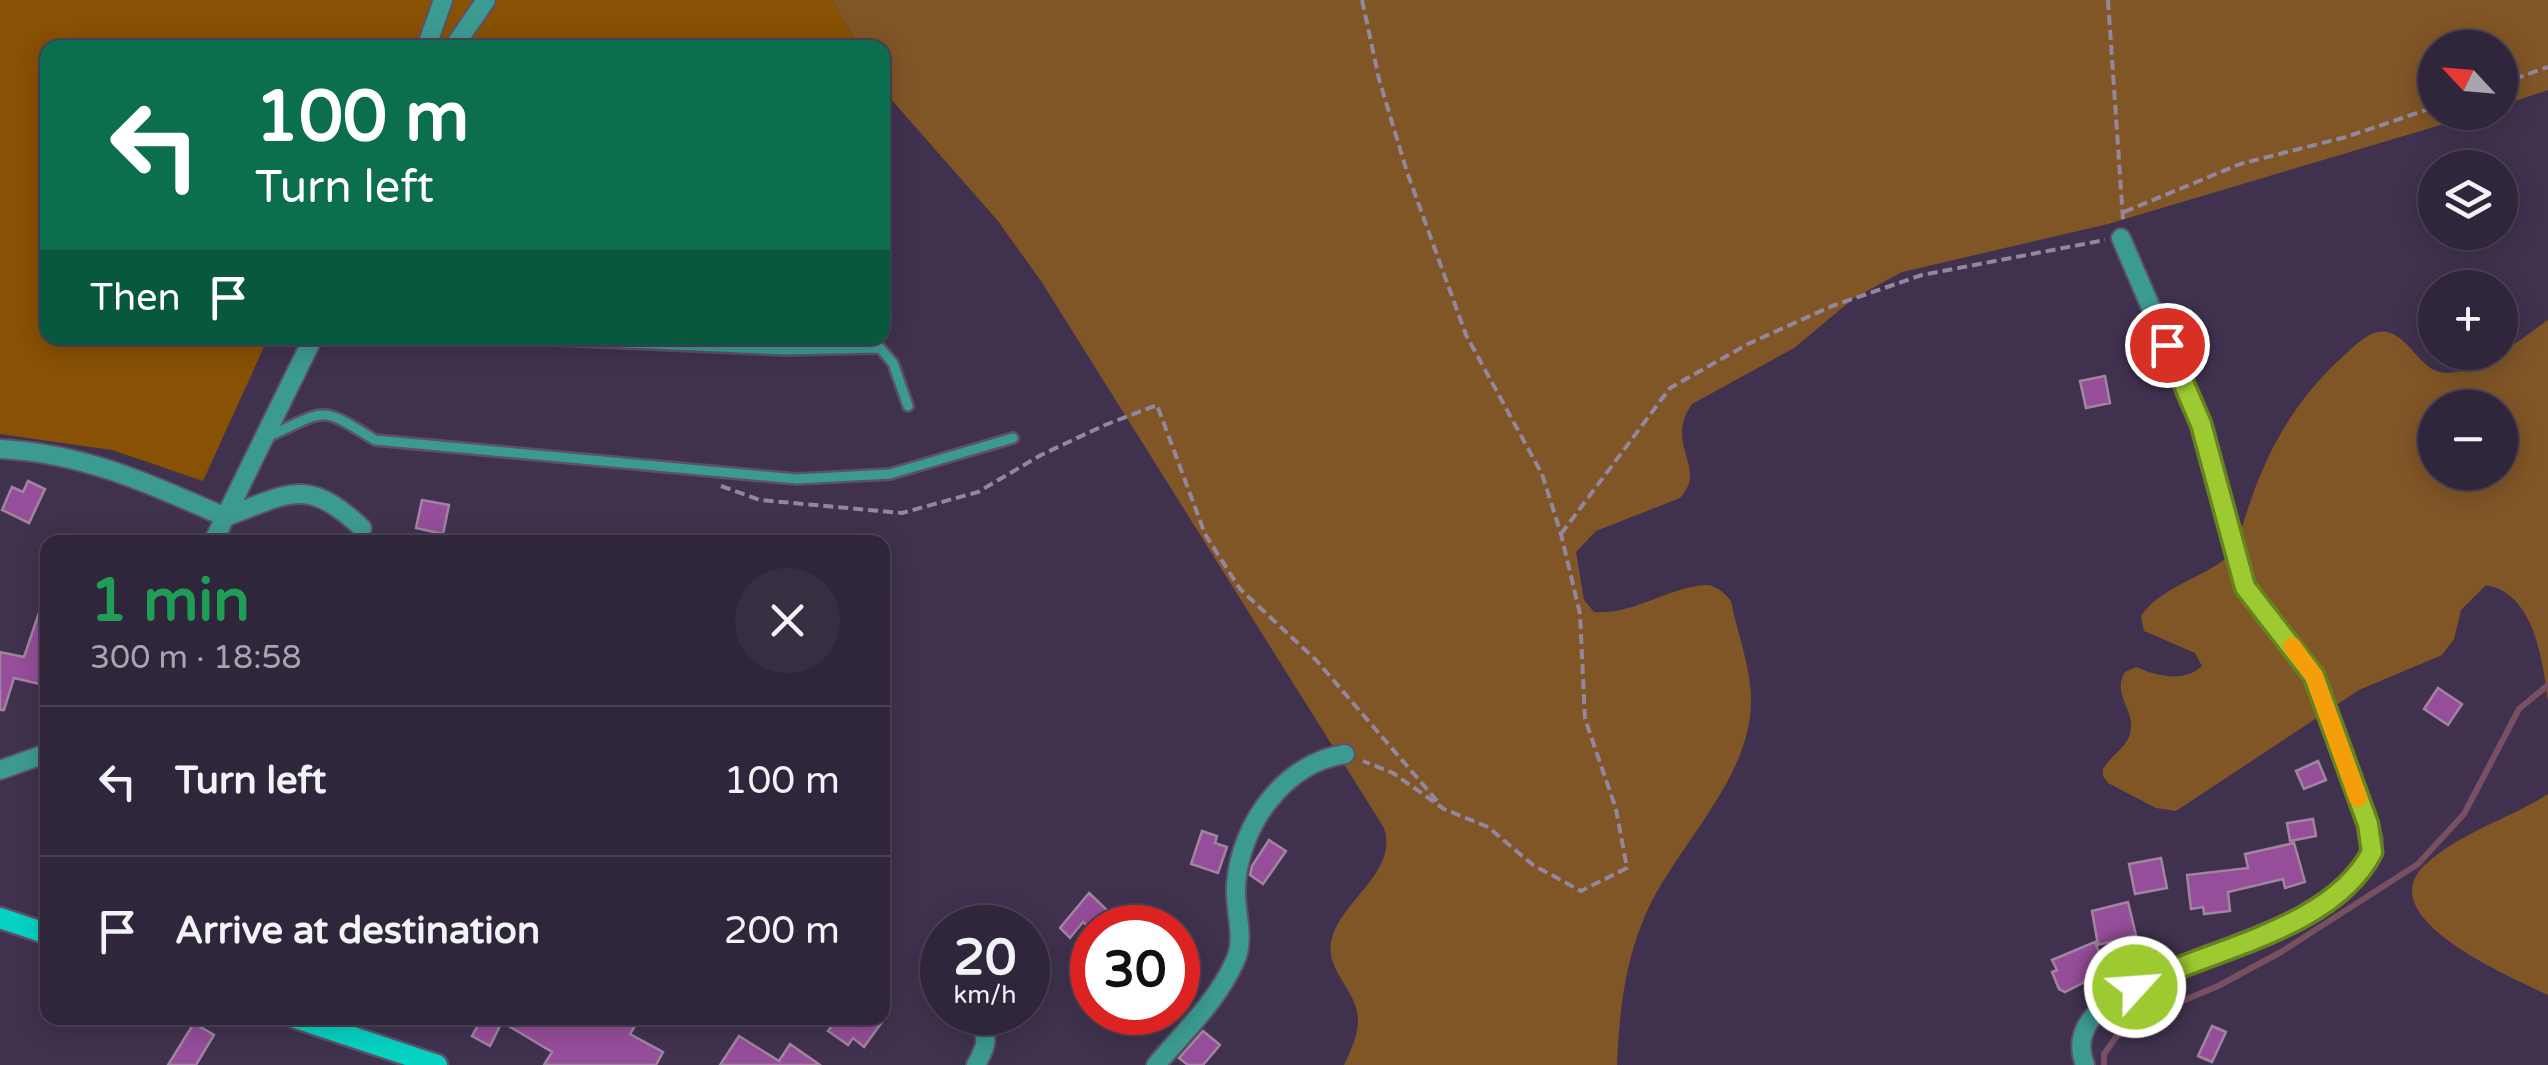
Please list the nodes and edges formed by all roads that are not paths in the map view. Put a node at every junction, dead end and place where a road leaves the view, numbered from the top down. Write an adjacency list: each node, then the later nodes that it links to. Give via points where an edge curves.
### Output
1 (444, 0): 3 (street)
2 (486, 0): 4 (street)
3 (429, 40)
4 (458, 40)
5 (2121, 238): 25 (street, via 2201,424 2245,587 2314,676 2372,852 2346,888 2288,924 2170,968 2112,1000 2081,1037)
6 (310, 345): 9 (street)
7 (671, 345): 8 (lane, via 880,348)
8 (908, 406)
9 (265, 438): 10 (lane, via 317,413 338,416 375,440 797,478 890,474); 12 (street)
10 (1014, 438)
11 (0, 449): 12 (street, via 114,468)
12 (225, 517): 13 (street, via 308,493 332,501); 14 (street)
13 (362, 528)
14 (216, 535)
15 (1345, 754): 24 (street, via 1300,769 1255,822 1238,859 1237,957)
16 (40, 755): 17 (street)
17 (0, 770)
18 (0, 918): 19 (main road)
19 (40, 931)
20 (317, 1025): 22 (main road)
21 (986, 1035): 23 (street)
22 (437, 1065)
23 (976, 1065)
24 (1156, 1065)
25 (2085, 1065)

